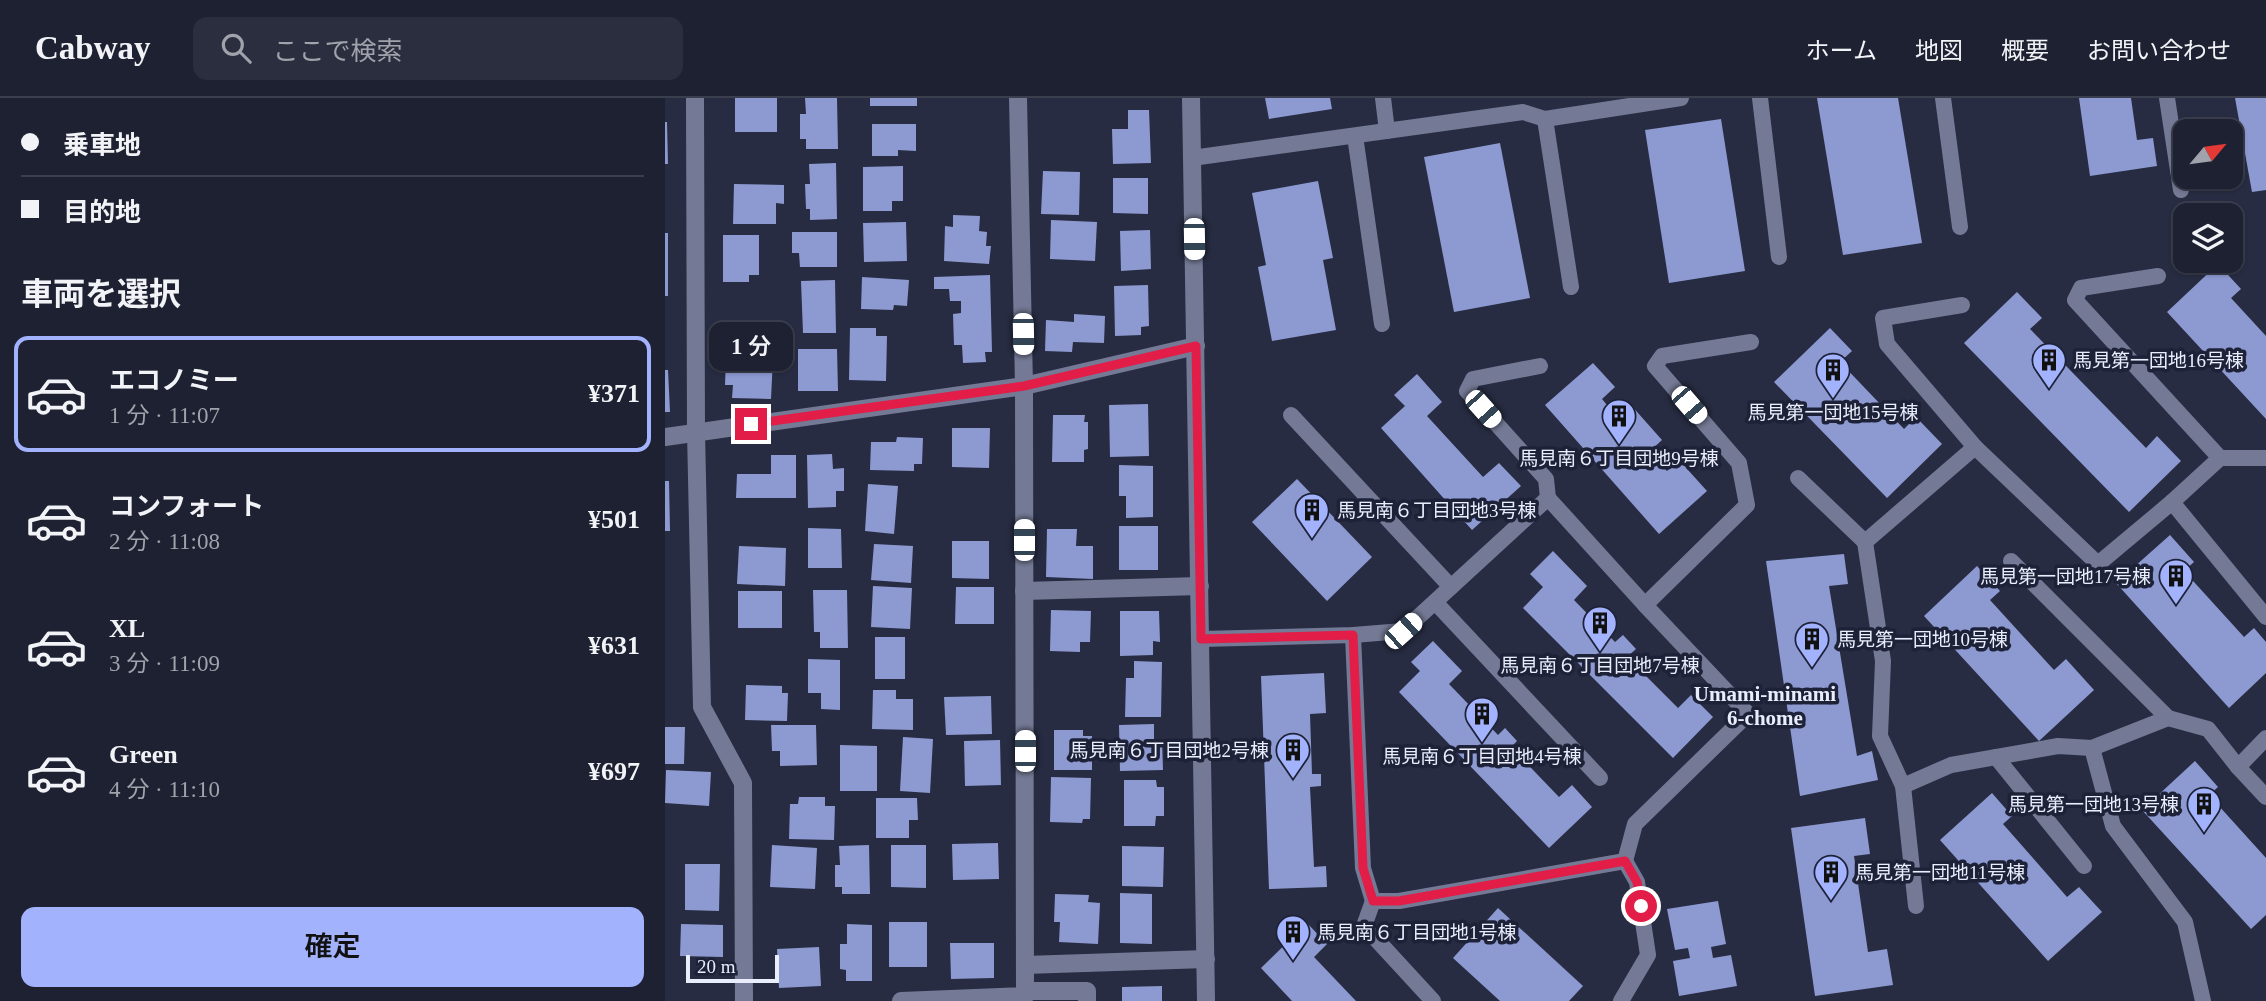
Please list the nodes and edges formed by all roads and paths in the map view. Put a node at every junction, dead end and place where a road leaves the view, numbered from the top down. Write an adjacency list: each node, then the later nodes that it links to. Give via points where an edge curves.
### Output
1 (695, 98): 26 (street)
2 (1018, 98): 24 (street)
3 (1191, 98): 13 (street)
4 (1383, 98): 11 (lane)
5 (1681, 98): 9 (lane)
6 (1761, 98): 16 (lane)
7 (1943, 98): 15 (lane)
8 (2167, 98): 14 (lane)
9 (1651, 100): 10 (lane)
10 (1545, 119): 11 (lane, via 1523,112); 18 (lane)
11 (1387, 131): 12 (lane)
12 (1355, 136): 13 (lane); 20 (lane)
13 (1192, 158): 22 (street)
14 (2181, 190)
15 (1960, 228)
16 (1779, 257)
17 (2158, 276): 29 (lane, via 2081,288 2075,300)
18 (1571, 288)
19 (1962, 305): 28 (lane, via 1883,318 1887,344)
20 (1383, 324)
21 (1751, 342): 40 (lane, via 1662,356 1655,366 1739,463 1747,505)
22 (1196, 346): 24 (street); 36 (street)
23 (1540, 366): 32 (lane, via 1473,379 1467,391 1546,479)
24 (1024, 386): 26 (street); 38 (street)
25 (1291, 415): 37 (lane)
26 (696, 432): 27 (street); 60 (street, via 702,707 743,783)
27 (665, 437)
28 (1975, 447): 33 (lane, via 2098,564); 34 (lane)
29 (2220, 458): 30 (lane); 33 (lane)
30 (2266, 458)
31 (1798, 478): 34 (lane)
32 (1548, 498): 37 (lane); 40 (lane)
33 (2172, 502): 41 (lane)
34 (1865, 542): 50 (lane, via 1883,661 1880,736)
35 (2011, 561): 44 (lane)
36 (1200, 586): 38 (street); 43 (street)
37 (1451, 587): 39 (lane)
38 (1024, 591): 57 (street)
39 (1435, 602): 42 (lane, via 1403,631); 49 (lane)
40 (1645, 605): 52 (lane, via 1748,715 1635,824)
41 (2266, 617)
42 (1353, 635): 43 (lane); 54 (lane, via 1363,868)
43 (1201, 639): 56 (street)
44 (2168, 718): 46 (lane); 48 (lane, via 2208,729)
45 (2266, 738): 48 (lane)
46 (2092, 748): 47 (lane, via 2057,746); 66 (lane, via 2113,826 2185,922)
47 (1996, 757): 50 (lane, via 1951,765); 53 (lane)
48 (2238, 767): 51 (lane)
49 (1600, 778)
50 (1903, 786): 55 (lane)
51 (2266, 797)
52 (1625, 861): 54 (lane, via 1399,901); 65 (lane, via 1637,882 1648,955)
53 (2084, 866)
54 (1373, 901): 64 (lane, via 1364,926)
55 (1916, 906)
56 (1206, 959): 57 (street); 63 (street)
57 (1025, 965): 58 (street)
58 (1025, 990): 59 (street, via 1025,996); 62 (street, via 1087,991)
59 (945, 1000): 61 (street)
60 (744, 1001)
61 (901, 1001)
62 (1087, 1001)
63 (1206, 1001)
64 (1433, 1001)
65 (1621, 1001)
66 (2203, 1001)

